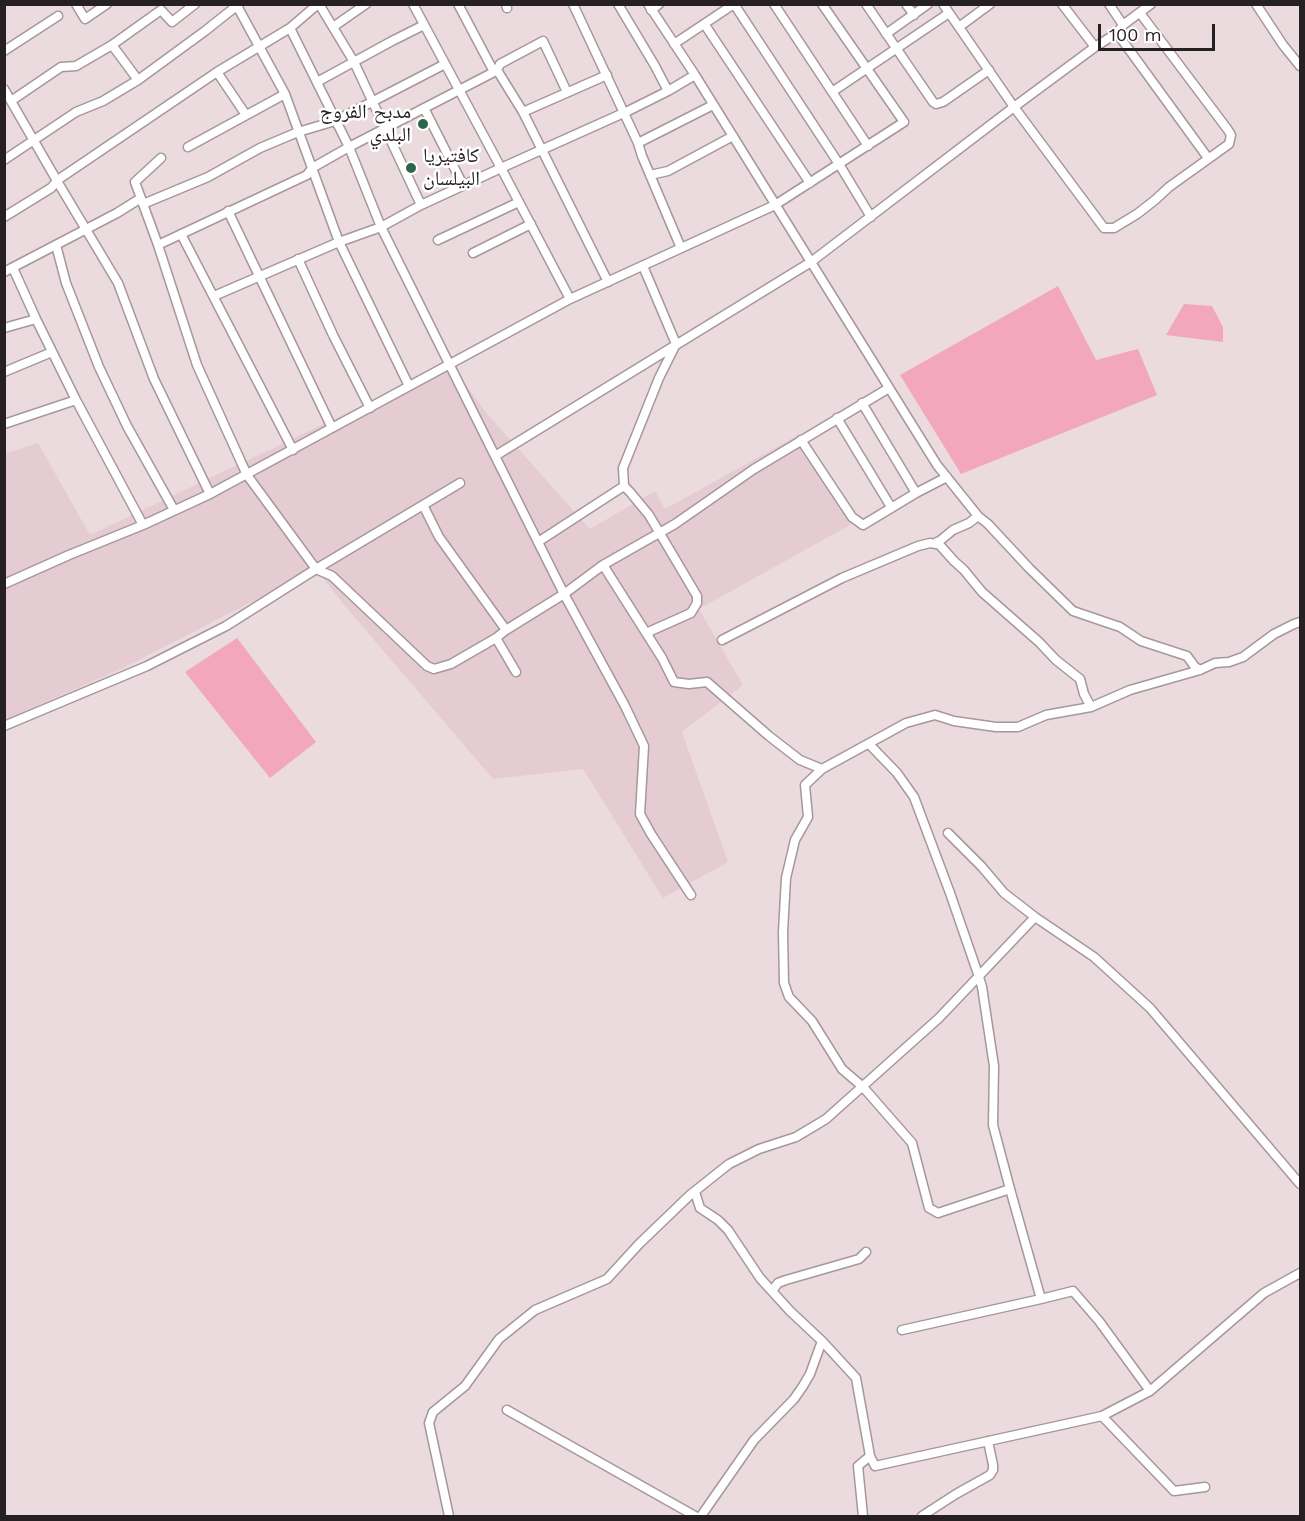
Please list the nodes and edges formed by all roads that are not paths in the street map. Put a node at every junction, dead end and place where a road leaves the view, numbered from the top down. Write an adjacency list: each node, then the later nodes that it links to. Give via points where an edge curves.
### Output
1 (76, 4): 2 (street, via 85,19)
2 (107, 4)
3 (195, 4): 37 (street, via 172,22 161,10)
4 (319, 4): 31 (street); 33 (street)
5 (366, 4): 31 (street)
6 (412, 4): 28 (street)
7 (458, 4): 47 (street)
8 (573, 4): 49 (street)
9 (618, 4): 55 (street)
10 (774, 4): 56 (street)
11 (822, 4): 45 (street)
12 (866, 4): 35 (street)
13 (906, 4): 26 (street)
14 (928, 4): 26 (street)
15 (943, 4): 24 (street)
16 (1062, 4): 39 (street)
17 (1108, 4): 30 (street)
18 (1151, 4): 25 (street)
19 (1256, 4): 44 (street)
20 (238, 5): 38 (street); 51 (street)
21 (987, 5): 32 (street)
22 (652, 6): 36 (street)
23 (729, 6): 29 (street); 80 (street, via 734,4)
24 (949, 13): 32 (street); 40 (street)
25 (1140, 13): 30 (street); 78 (street, via 1231,135 1229,144)
26 (914, 15): 35 (street)
27 (58, 16): 41 (street)
28 (424, 25): 42 (street); 43 (street)
29 (705, 25): 36 (street); 85 (street)
30 (1123, 25): 34 (street)
31 (333, 27): 42 (street)
32 (959, 27): 46 (street)
33 (290, 28): 38 (street); 52 (street)
34 (1117, 33): 39 (street); 78 (street)
35 (886, 34): 40 (street)
36 (674, 44): 50 (street)
37 (112, 45): 51 (street); 59 (street, via 76,66 61,67)
38 (259, 46): 48 (street); 58 (street)
39 (1095, 47): 62 (street)
40 (897, 49): 45 (street); 46 (street, via 936,104)
41 (4, 51)
42 (354, 62): 52 (street); 60 (street)
43 (445, 64): 54 (street); 60 (street)
44 (1300, 66)
45 (868, 68): 56 (street); 73 (street, via 904,122)
46 (989, 70): 62 (street)
47 (496, 71): 54 (street); 57 (street, via 500,64 543,41); 64 (street)
48 (217, 72): 66 (street); 84 (street)
49 (607, 75): 57 (street); 65 (street)
50 (695, 75): 55 (street); 61 (street)
51 (138, 80): 71 (street)
52 (316, 82): 67 (street)
53 (4, 89): 59 (street)
54 (459, 90): 63 (street); 82 (street)
55 (668, 91): 65 (street)
56 (832, 92): 73 (street)
57 (567, 93): 64 (street)
58 (285, 94): 66 (street); 69 (street)
59 (11, 101): 71 (street)
60 (373, 102): 67 (street); 68 (street)
61 (713, 105): 70 (street); 72 (street)
62 (1014, 107): 78 (street, via 1104,228 1114,228 1137,214); 93 (street)
63 (424, 108): 68 (street); 86 (street)
64 (523, 112): 76 (street)
65 (624, 113): 72 (street); 76 (street)
66 (246, 115): 74 (street)
67 (335, 121): 69 (street); 75 (street)
68 (386, 128): 75 (street); 89 (street)
69 (298, 132): 81 (street); 87 (street, via 208,177)
70 (733, 136): 83 (street, via 668,171); 90 (street)
71 (33, 140): 79 (street); 84 (street)
72 (638, 143): 83 (street)
73 (868, 146): 80 (street)
74 (188, 147)
75 (349, 147): 81 (street); 95 (street)
76 (541, 149): 82 (street); 110 (street)
77 (161, 158): 87 (street, via 135,182)
78 (1208, 158)
79 (4, 160)
80 (839, 164): 85 (street); 93 (street)
81 (312, 168): 91 (street, via 307,175); 99 (street)
82 (501, 168): 86 (street); 88 (street)
83 (651, 174): 102 (street)
84 (57, 181): 92 (street); 96 (street)
85 (810, 183): 90 (street)
86 (463, 185): 89 (street)
87 (142, 201): 96 (street); 101 (street)
88 (519, 202): 94 (street); 98 (street)
89 (421, 205): 95 (street)
90 (775, 205): 102 (street); 105 (street)
91 (228, 212): 97 (street); 109 (street)
92 (4, 217)
93 (871, 217): 105 (street)
94 (531, 224): 103 (street); 112 (street)
95 (381, 227): 99 (street); 117 (street)
96 (86, 229): 100 (street); 135 (street, via 118,283 154,379)
97 (181, 234): 101 (street); 111 (street)
98 (438, 240)
99 (339, 242): 104 (street); 119 (street)
100 (56, 245): 107 (street); 138 (street, via 66,283 99,367)
101 (158, 245): 130 (street, via 198,365)
102 (681, 248): 106 (street)
103 (473, 253)
104 (298, 259): 109 (street); 123 (street)
105 (811, 262): 115 (street); 120 (street)
106 (643, 266): 110 (street); 115 (street)
107 (13, 268): 108 (street); 113 (street)
108 (4, 272)
109 (259, 276): 111 (street); 126 (street)
110 (608, 282): 112 (street)
111 (214, 296): 128 (street)
112 (570, 299): 117 (street)
113 (36, 319): 114 (street); 116 (street)
114 (4, 328)
115 (676, 344): 129 (street); 133 (street, via 623,468)
116 (52, 352): 118 (street); 121 (street)
117 (450, 364): 119 (street); 129 (street)
118 (4, 372)
119 (409, 386): 123 (street)
120 (889, 388): 122 (street); 131 (street)
121 (76, 400): 125 (street); 140 (street)
122 (862, 403): 124 (street); 134 (street)
123 (370, 408): 126 (street)
124 (837, 418): 127 (street); 137 (street)
125 (4, 424)
126 (332, 428): 128 (street)
127 (801, 440): 137 (street, via 852,517 863,525); 141 (street)
128 (293, 450): 130 (street)
129 (495, 456): 142 (street)
130 (247, 474): 135 (street); 145 (street)
131 (947, 477): 134 (street); 139 (street)
132 (460, 483): 136 (street)
133 (624, 486): 141 (street); 142 (street)
134 (916, 493): 137 (street)
135 (210, 494): 138 (street)
136 (423, 505): 145 (street); 149 (street, via 439,537)
137 (891, 507)
138 (174, 510): 140 (street)
139 (978, 516): 143 (street); 153 (street, via 1074,610 1120,627 1141,641 1187,656)
140 (143, 525): 146 (street)
141 (659, 533): 144 (street); 150 (street, via 697,596 697,603 691,613)
142 (538, 542): 147 (street)
143 (937, 542): 152 (street, via 842,578); 155 (street, via 982,592 1080,679)
144 (603, 565): 147 (street); 150 (street)
145 (316, 569): 151 (street, via 332,576 434,669); 156 (street, via 195,642)
146 (4, 585)
147 (564, 594): 149 (street); 160 (street, via 644,746 640,814)
148 (1300, 622): 153 (street, via 1274,634 1242,657)
149 (506, 630): 151 (street)
150 (646, 633): 158 (street, via 674,682 707,682 800,760)
151 (496, 638): 154 (street)
152 (722, 640)
153 (1200, 670): 155 (street, via 1130,690)
154 (516, 672)
155 (1091, 707): 157 (street, via 1046,715 1018,727 996,727 935,715 906,723)
156 (4, 726)
157 (869, 744): 158 (street); 162 (street, via 914,797)
158 (822, 769): 163 (street, via 805,785 808,817 795,840 786,878 784,982 789,997 812,1021 842,1069)
159 (948, 833): 161 (street, via 1004,893)
160 (691, 895)
161 (1035, 917): 162 (street); 164 (street, via 1094,957 1150,1008)
162 (979, 977): 163 (street); 165 (street, via 994,1066 993,1125)
163 (863, 1087): 165 (street, via 912,1143 929,1208 938,1213); 166 (street, via 826,1119 796,1137 729,1164)
164 (1300, 1184)
165 (1010, 1189): 170 (street)
166 (695, 1192): 169 (street, via 700,1208 728,1230); 179 (street, via 607,1279 535,1310 499,1339 465,1386 434,1412 429,1423)
167 (866, 1252): 169 (street, via 858,1259 778,1283)
168 (1300, 1273): 173 (street, via 1264,1293)
169 (772, 1291): 172 (street)
170 (1041, 1299): 171 (street); 173 (street, via 1073,1291)
171 (902, 1330)
172 (822, 1341): 177 (street, via 856,1378); 181 (street, via 799,1393 754,1440)
173 (1150, 1390): 175 (street)
174 (507, 1410): 180 (street)
175 (1102, 1416): 176 (street); 178 (street, via 1174,1491)
176 (988, 1441): 177 (street, via 875,1466); 183 (street, via 993,1465 990,1475)
177 (870, 1456): 182 (street, via 858,1466)
178 (1205, 1487)
179 (449, 1516)
180 (695, 1516)
181 (701, 1516)
182 (863, 1516)
183 (922, 1516)

